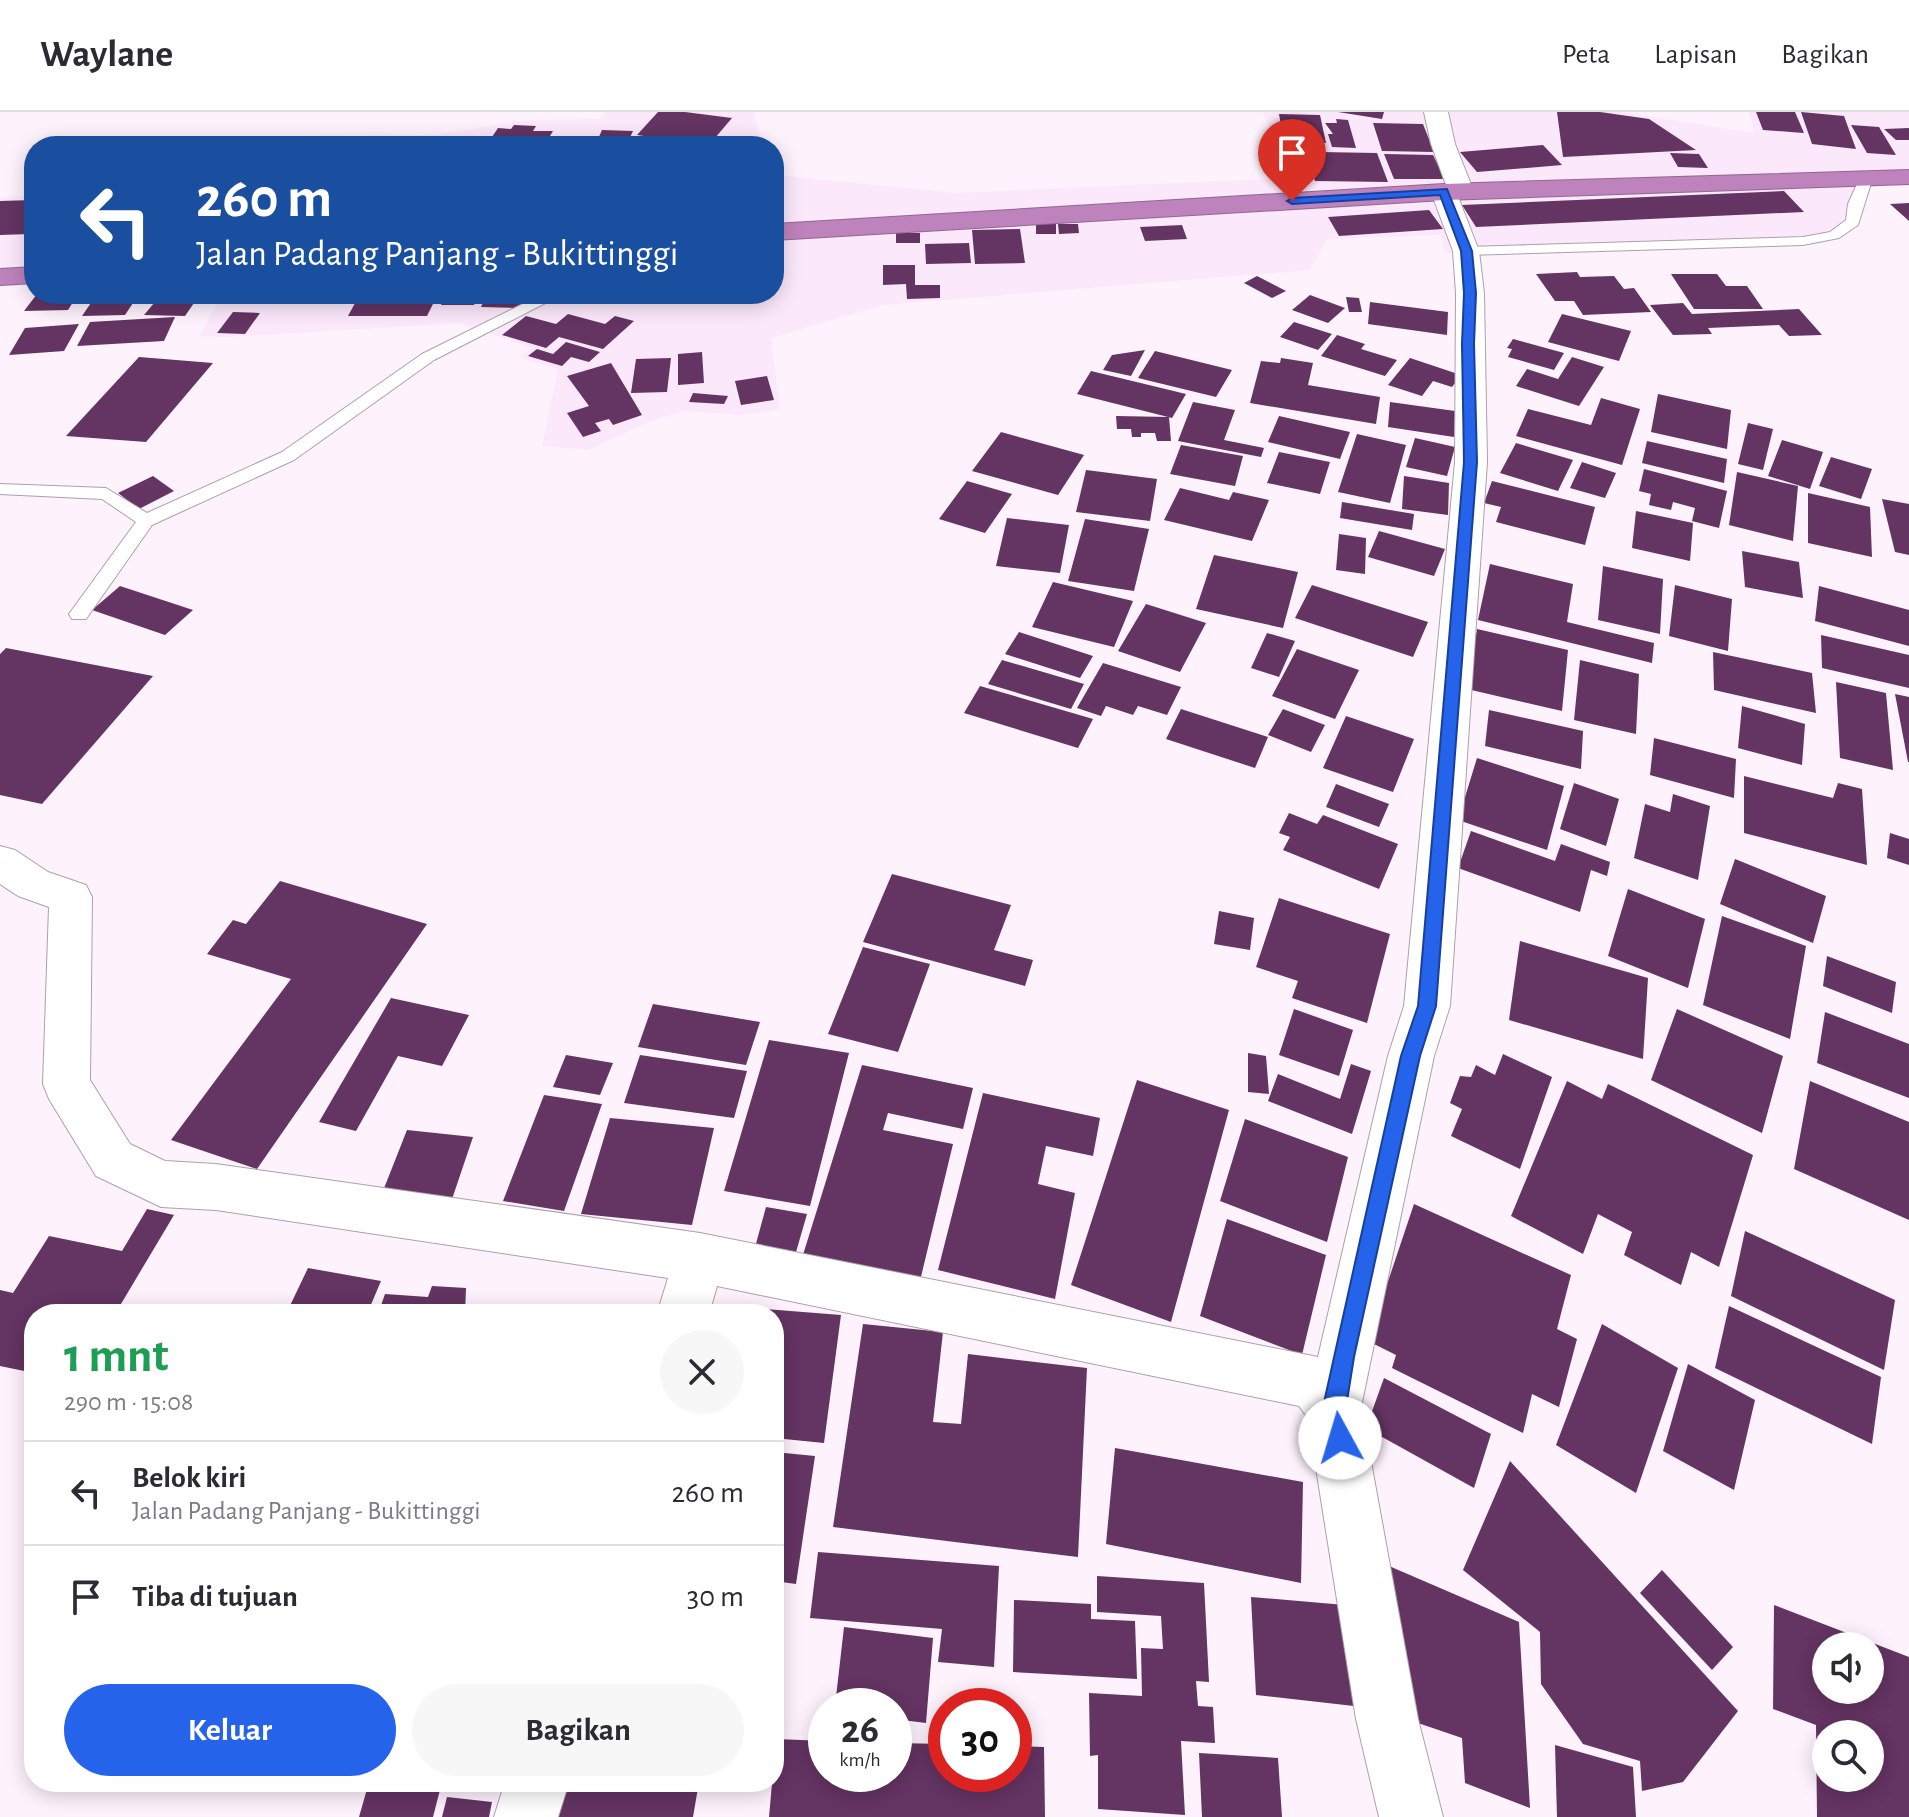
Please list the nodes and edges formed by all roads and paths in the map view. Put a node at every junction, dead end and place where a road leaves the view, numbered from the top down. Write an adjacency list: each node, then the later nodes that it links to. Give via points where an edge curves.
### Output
1 (1436, 112): 4 (street)
2 (1909, 177): 3 (highway)
3 (1865, 180): 4 (highway); 6 (lane, via 1853,222 1834,235 1803,241)
4 (1452, 192): 5 (highway); 6 (street)
5 (784, 231)
6 (1466, 251): 16 (street, via 1471,462 1427,1006 1411,1056)
7 (24, 276): 8 (highway)
8 (0, 277)
9 (535, 304): 11 (lane, via 428,357 288,456)
10 (0, 489): 11 (lane, via 106,494)
11 (146, 521): 12 (lane)
12 (79, 614)
13 (0, 862): 14 (street, via 33,884 71,897 66,1084 113,1160 161,1184 216,1187)
14 (700, 1258): 15 (street); 16 (street, via 1314,1382)
15 (686, 1304)
16 (1334, 1407): 19 (street, via 1387,1719)
17 (534, 1792): 18 (street)
18 (526, 1817)
19 (1411, 1817)

